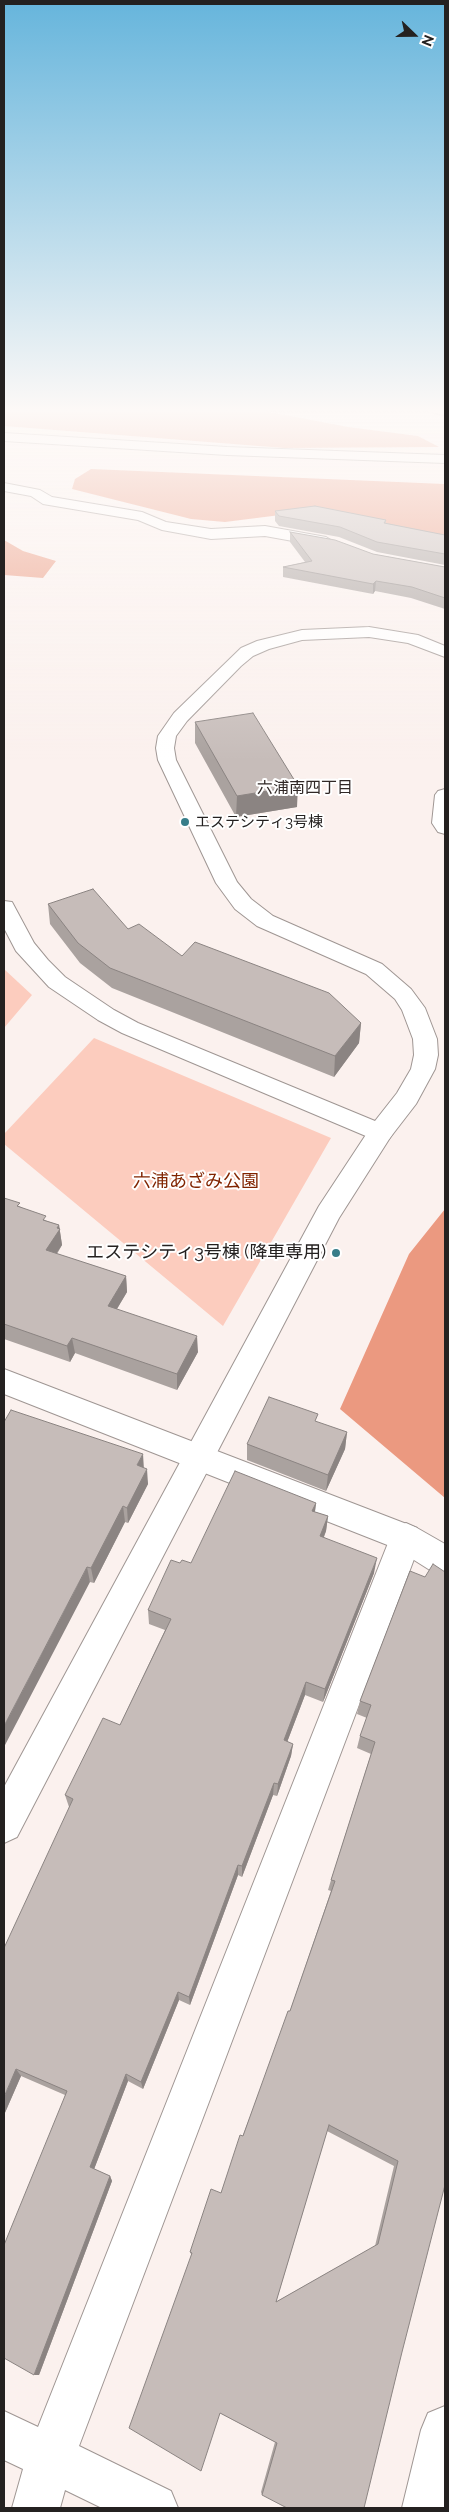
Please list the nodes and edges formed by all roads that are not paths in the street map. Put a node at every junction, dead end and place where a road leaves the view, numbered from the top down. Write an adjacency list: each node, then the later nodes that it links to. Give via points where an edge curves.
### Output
1 (163, 526): 2 (main road, via 211,534 265,531)
2 (339, 544)
3 (445, 652): 7 (main road, via 412,639 369,632 302,634 263,645 235,662 180,717 167,736 165,748 167,760 227,883 242,904 272,925 374,969 403,994 413,1008 425,1039 423,1069 407,1098)
4 (445, 795): 5 (main road, via 442,823)
5 (445, 828)
6 (4, 907): 7 (main road, via 20,939 40,965 58,982 106,1015)
7 (380, 1133): 9 (main road, via 328,1213)
8 (4, 1381): 9 (main road)
9 (198, 1457): 10 (main road); 12 (main road)
10 (406, 1538): 11 (main road); 15 (main road)
11 (445, 1561)
12 (4, 1824)
13 (445, 2430): 18 (main road)
14 (4, 2435): 15 (main road)
15 (50, 2458): 16 (main road); 17 (main road)
16 (36, 2508)
17 (154, 2508)
18 (426, 2508)

